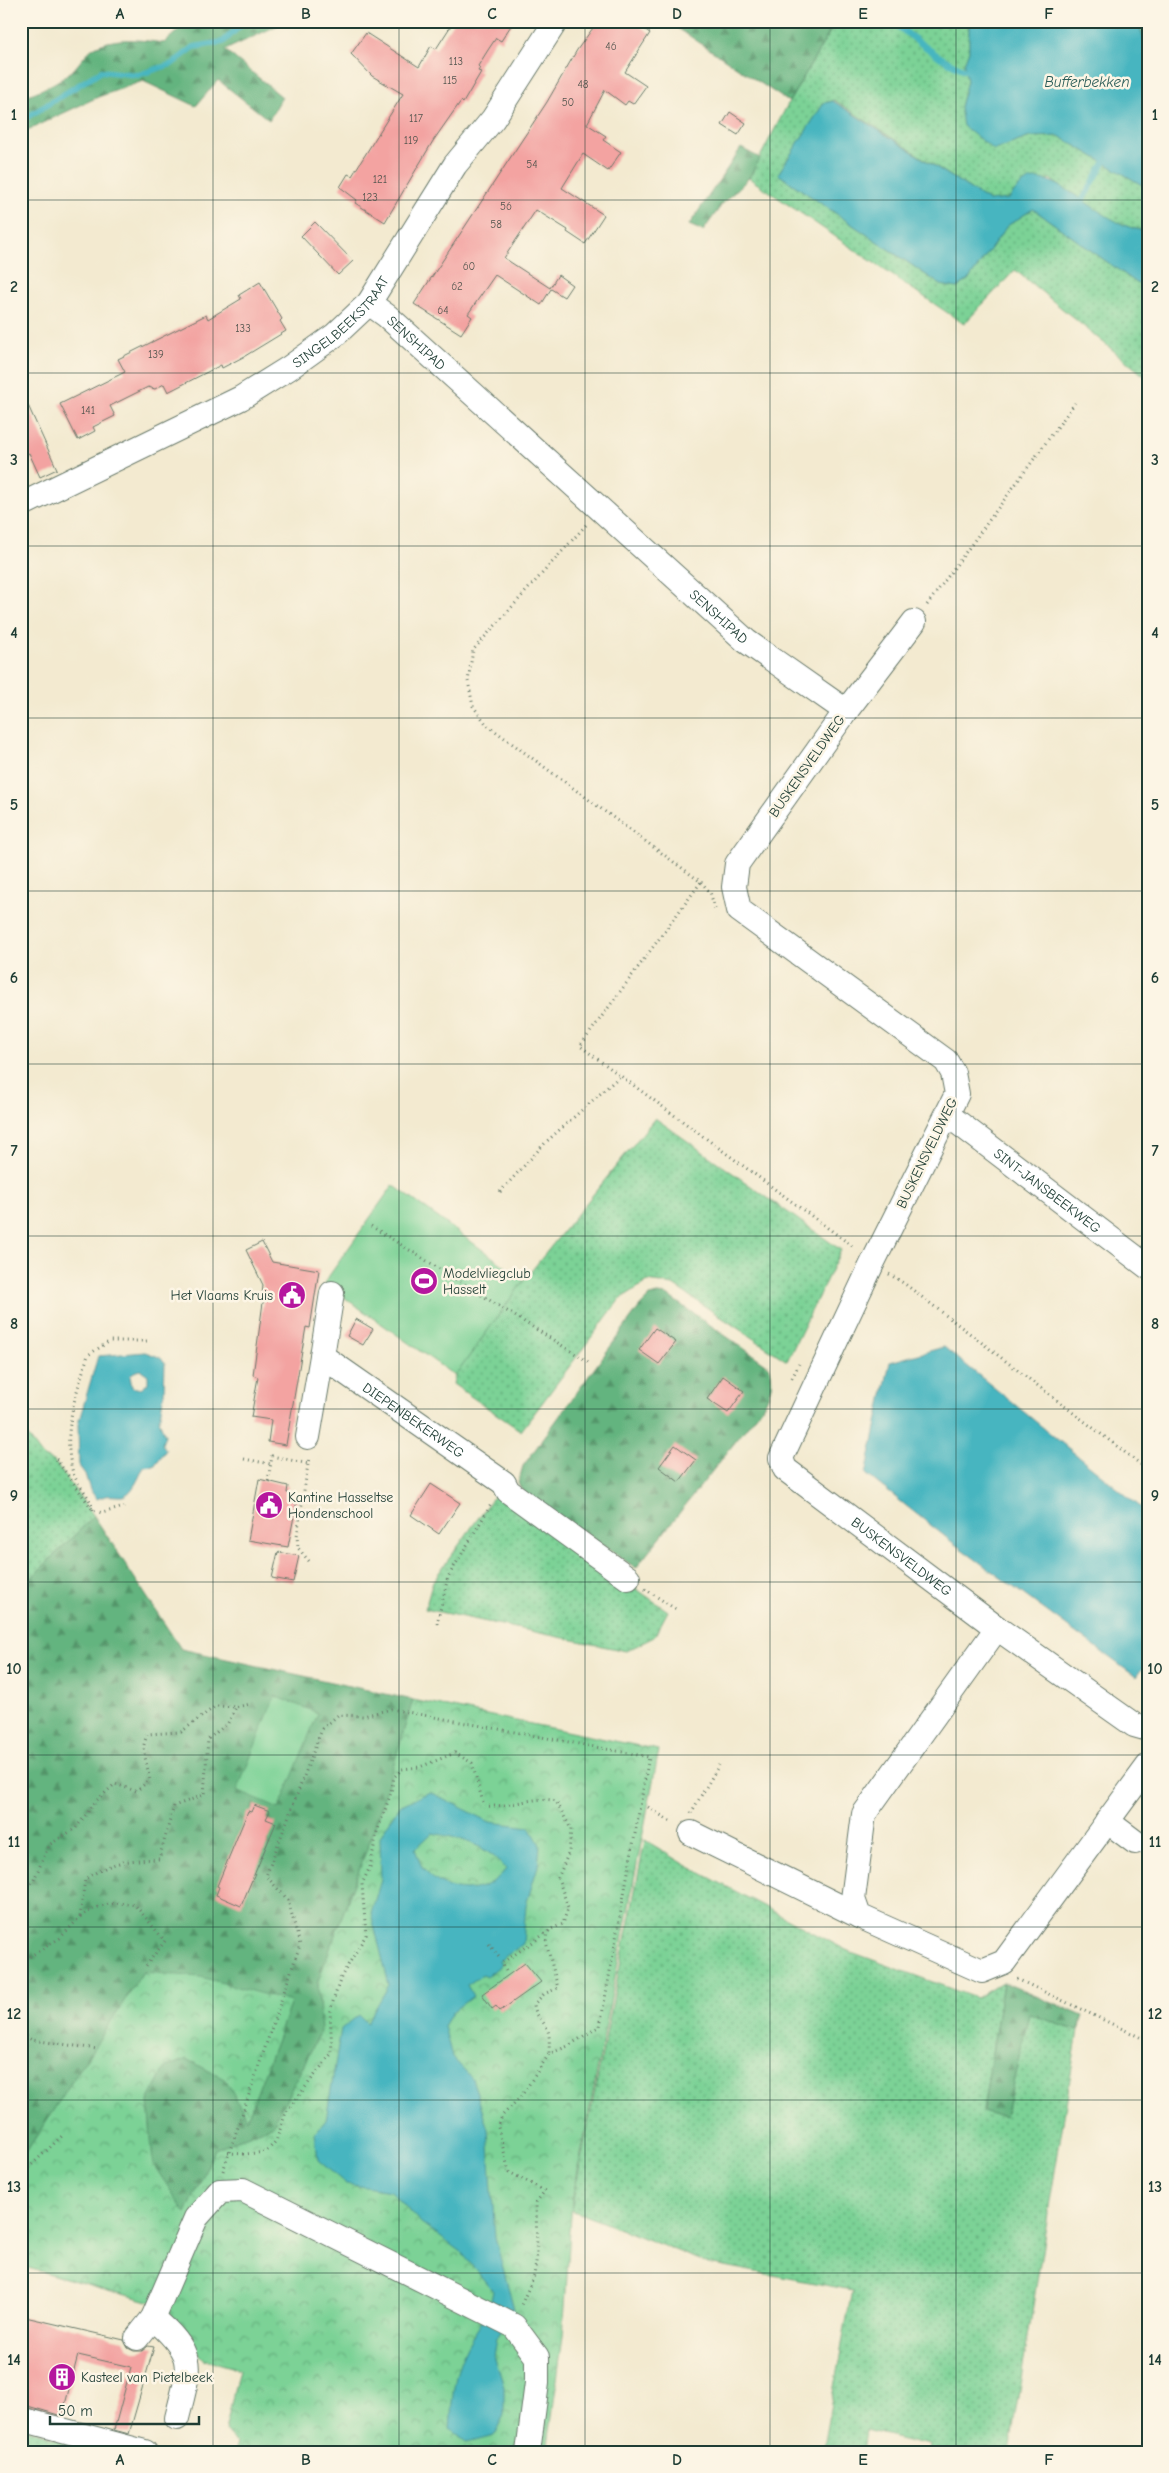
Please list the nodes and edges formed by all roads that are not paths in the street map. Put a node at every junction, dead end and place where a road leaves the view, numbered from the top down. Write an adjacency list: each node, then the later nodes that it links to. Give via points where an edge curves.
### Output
1 (556, 21): 2 (street, SINGELBEEKSTRAAT, via 493,119 455,165)
2 (369, 302): 3 (street, SINGELBEEKSTRAAT, via 335,335 240,398); 5 (street, SENSHIPAD, via 746,641)
3 (21, 505)
4 (914, 622): 5 (street, BUSKENSVELDWEG)
5 (846, 711): 6 (street, BUSKENSVELDWEG, via 737,864 734,887 739,910 946,1061 953,1073 957,1094)
6 (948, 1115): 7 (street, SINT-JANSBEEKWEG); 12 (street, BUSKENSVELDWEG, via 872,1264 781,1458 785,1469)
7 (1148, 1267)
8 (332, 1293): 9 (street)
9 (322, 1356): 10 (street); 11 (street, DIEPENBEKERWEG)
10 (308, 1437)
11 (628, 1578)
12 (997, 1628): 13 (street, BUSKENSVELDWEG); 19 (street, via 864,1814 853,1899)
13 (1141, 1727): 14 (street, BUSKENSVELDWEG)
14 (1148, 1747)
15 (1148, 1766): 16 (street)
16 (1107, 1821): 18 (street); 19 (street, via 1004,1962 982,1971)
17 (686, 1831): 19 (street)
18 (1135, 1842)
19 (859, 1916)
20 (152, 2318): 21 (street); 22 (street, via 183,2348 188,2372); 25 (street, via 196,2218 220,2191 243,2190 512,2325 537,2356 537,2383)
21 (136, 2338)
22 (177, 2418)
23 (21, 2419): 24 (street)
24 (145, 2452)
25 (528, 2452)

